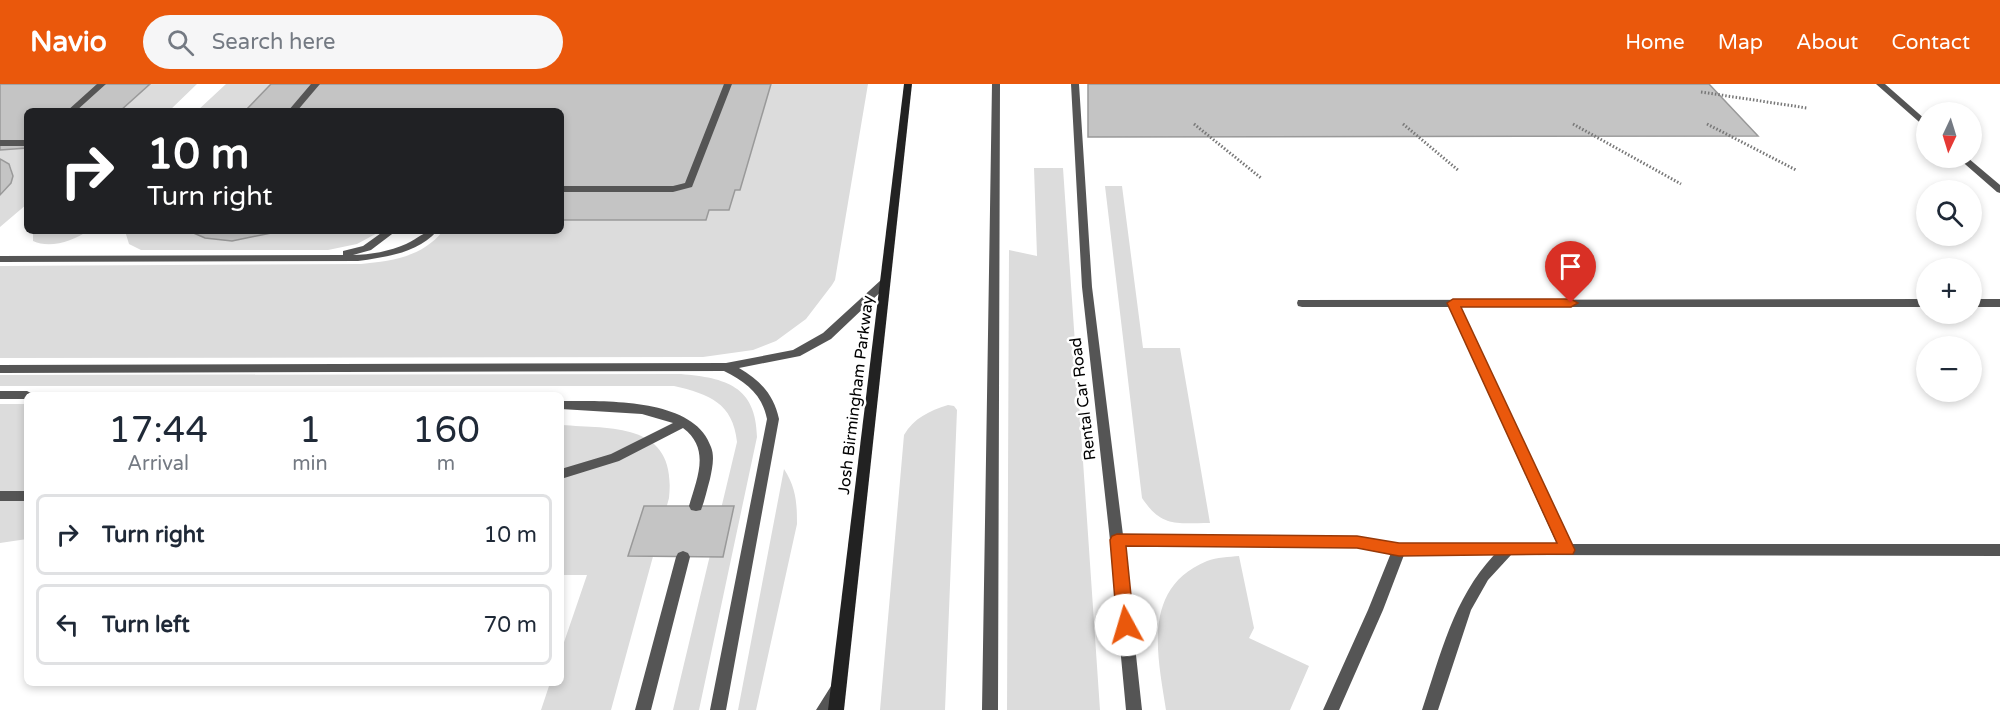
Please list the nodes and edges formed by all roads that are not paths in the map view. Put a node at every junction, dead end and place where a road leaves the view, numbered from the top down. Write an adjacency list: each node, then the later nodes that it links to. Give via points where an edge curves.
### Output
1 (102, 84): 8 (lane)
2 (316, 84): 9 (lane)
3 (728, 84): 14 (lane, via 689,185 673,189)
4 (908, 84): 20 (main road, Josh Birmingham Parkway)
5 (996, 84): 47 (lane)
6 (1075, 84): 36 (lane, Rental Car Road, via 1087,287)
7 (1880, 84): 10 (lane)
8 (74, 108)
9 (295, 108)
10 (1916, 116)
11 (0, 143): 12 (lane)
12 (24, 143)
13 (1975, 168): 15 (lane)
14 (564, 189)
15 (2000, 190)
16 (387, 234): 18 (lane, via 367,248)
17 (429, 234): 18 (lane, via 405,249 358,258)
18 (328, 258): 19 (lane)
19 (0, 259)
20 (885, 282): 26 (lane, via 827,336 796,353); 42 (main road, Josh Birmingham Parkway)
21 (1302, 303): 22 (lane)
22 (1453, 303): 23 (lane); 39 (lane)
23 (1916, 303)
24 (1982, 303): 25 (lane)
25 (2000, 303)
26 (726, 367): 27 (lane); 44 (lane, via 748,378 762,391 772,408 773,419)
27 (0, 369)
28 (0, 395): 29 (lane)
29 (24, 395)
30 (564, 405): 31 (lane, via 642,409)
31 (683, 423): 32 (lane, via 615,458); 35 (lane, via 697,432 706,447)
32 (564, 473)
33 (24, 495): 34 (lane)
34 (0, 496)
35 (696, 506)
36 (1117, 540): 37 (lane, via 1357,542); 48 (lane, Rental Car Road)
37 (1399, 549): 38 (lane); 49 (lane, via 1388,583)
38 (1508, 549): 39 (lane); 50 (lane, via 1483,576 1464,609)
39 (1568, 550): 40 (lane)
40 (2000, 550)
41 (683, 557): 43 (lane)
42 (839, 687): 45 (lane); 46 (main road, Josh Birmingham Parkway)
43 (643, 710)
44 (718, 710)
45 (824, 710)
46 (836, 710)
47 (990, 710)
48 (1134, 710)
49 (1331, 710)
50 (1430, 710)

